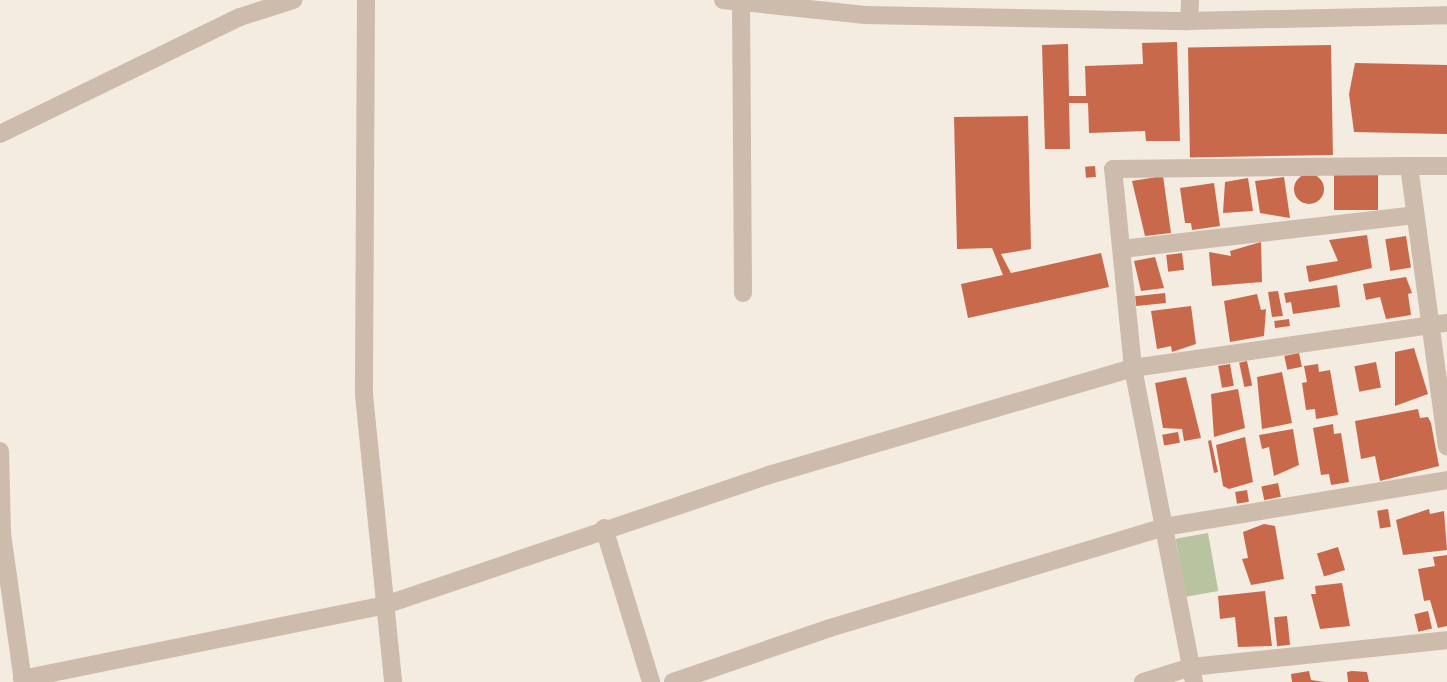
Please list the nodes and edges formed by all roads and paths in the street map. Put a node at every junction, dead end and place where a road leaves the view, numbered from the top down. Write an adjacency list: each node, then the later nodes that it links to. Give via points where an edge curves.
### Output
1 (293, 0): 8 (street, via 240,17)
2 (366, 0): 21 (street, via 364,394)
3 (723, 0): 5 (street)
4 (1190, 0): 7 (street)
5 (741, 2): 7 (street, via 865,15); 13 (street)
6 (1447, 15): 7 (street)
7 (1189, 21)
8 (0, 134)
9 (1409, 166): 10 (street); 11 (street); 12 (street, via 1113,169)
10 (1447, 166)
11 (1415, 215): 12 (street); 14 (street)
12 (1122, 250): 15 (street)
13 (743, 293)
14 (1438, 324): 15 (street); 16 (street)
15 (1133, 368): 19 (street); 20 (street)
16 (1447, 446)
17 (0, 451): 24 (street, via 2,534)
18 (1447, 480): 19 (street)
19 (1164, 527): 23 (street); 27 (street, via 830,628)
20 (604, 528): 21 (street); 26 (street)
21 (382, 606): 24 (street); 25 (street)
22 (1447, 640): 23 (street)
23 (1193, 675): 28 (street)
24 (23, 681)
25 (393, 682)
26 (651, 682)
27 (673, 682)
28 (1143, 682)

